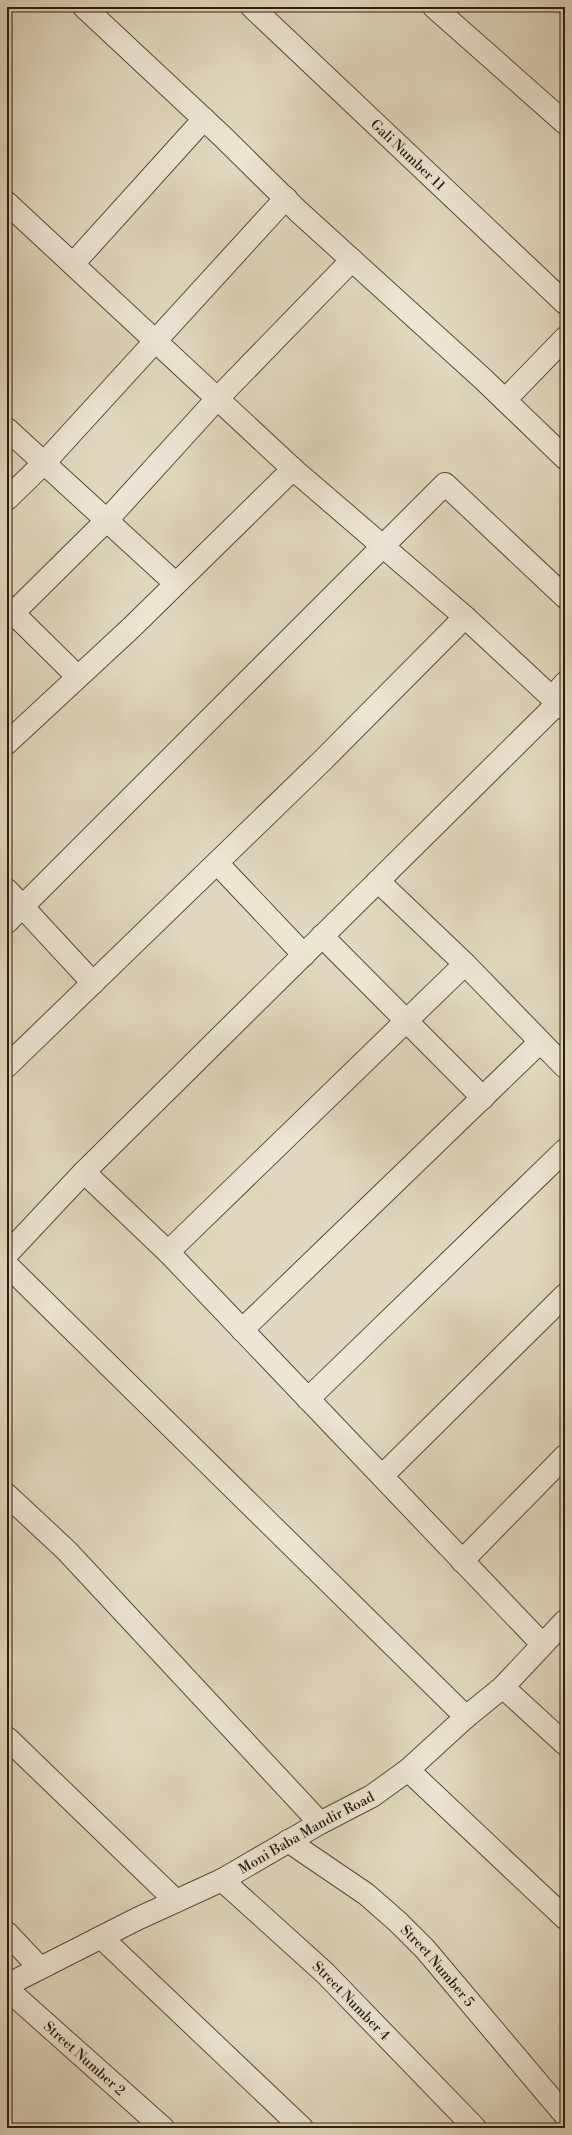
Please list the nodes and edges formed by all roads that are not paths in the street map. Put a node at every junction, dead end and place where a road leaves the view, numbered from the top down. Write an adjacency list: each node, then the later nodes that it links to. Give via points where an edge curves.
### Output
1 (84, 7): 4 (street)
2 (252, 7): 10 (street, Gali Number 11)
3 (434, 7): 5 (street)
4 (204, 119): 6 (street); 9 (street)
5 (565, 123)
6 (286, 198): 8 (street); 12 (street)
7 (7, 203): 9 (street)
8 (352, 260): 13 (street); 14 (street)
9 (73, 264): 12 (street)
10 (565, 303)
11 (565, 338): 14 (street)
12 (156, 342): 13 (street); 17 (street)
13 (217, 399): 18 (street); 20 (street)
14 (505, 400): 16 (street)
15 (7, 428): 17 (street)
16 (565, 458)
17 (44, 462): 19 (street); 20 (street)
18 (293, 469): 21 (street); 22 (street)
19 (7, 499)
20 (107, 520): 22 (street); 24 (street)
21 (383, 546): 23 (street, via 445,484); 25 (street); 32 (street)
22 (175, 583): 26 (street)
23 (565, 597)
24 (9, 613): 26 (street)
25 (465, 617): 27 (street); 29 (street)
26 (76, 676): 28 (street)
27 (561, 697): 30 (street, via 556,705)
28 (7, 742)
29 (217, 863): 35 (street); 37 (street)
30 (378, 882): 34 (street); 36 (street)
31 (7, 890): 32 (street)
32 (23, 907): 33 (street); 37 (street)
33 (7, 922)
34 (322, 936): 35 (street); 38 (street)
35 (304, 955): 44 (street)
36 (465, 964): 38 (street); 39 (street)
37 (93, 982): 40 (street)
38 (407, 1020): 42 (street); 45 (street)
39 (540, 1042): 41 (street); 42 (street)
40 (7, 1066)
41 (565, 1067)
42 (483, 1098): 49 (street)
43 (565, 1150): 50 (street)
44 (84, 1172): 45 (street); 46 (street)
45 (168, 1252): 49 (street)
46 (7, 1254)
47 (7, 1265): 58 (street)
48 (565, 1295): 52 (street)
49 (242, 1330): 50 (street)
50 (308, 1399): 52 (street)
51 (565, 1456): 54 (street)
52 (382, 1476): 54 (street)
53 (7, 1495): 62 (street, via 67,1550)
54 (462, 1561): 56 (street)
55 (565, 1621): 56 (street, Moni Baba Mandir Road)
56 (542, 1644): 57 (street, Moni Baba Mandir Road)
57 (503, 1687): 58 (street, Moni Baba Mandir Road); 60 (street)
58 (466, 1717): 61 (street, Moni Baba Mandir Road)
59 (7, 1738): 65 (street)
60 (565, 1744)
61 (408, 1770): 62 (street, Moni Baba Mandir Road, via 372,1796); 66 (street)
62 (320, 1823): 63 (street, Moni Baba Mandir Road)
63 (288, 1841): 64 (street, Moni Baba Mandir Road); 72 (street, Street Number 5, via 366,1894 398,1922 425,1949)
64 (222, 1880): 65 (street, Moni Baba Mandir Road); 75 (street, Street Number 4, via 325,1973)
65 (176, 1901): 68 (street, Moni Baba Mandir Road)
66 (565, 1918)
67 (7, 1933): 69 (street)
68 (102, 1938): 69 (street, Moni Baba Mandir Road); 74 (street)
69 (39, 1967): 70 (street, Moni Baba Mandir Road)
70 (7, 1985)
71 (7, 1989): 73 (street, Street Number 2)
72 (565, 2114)
73 (162, 2128)
74 (302, 2128)
75 (475, 2128)

